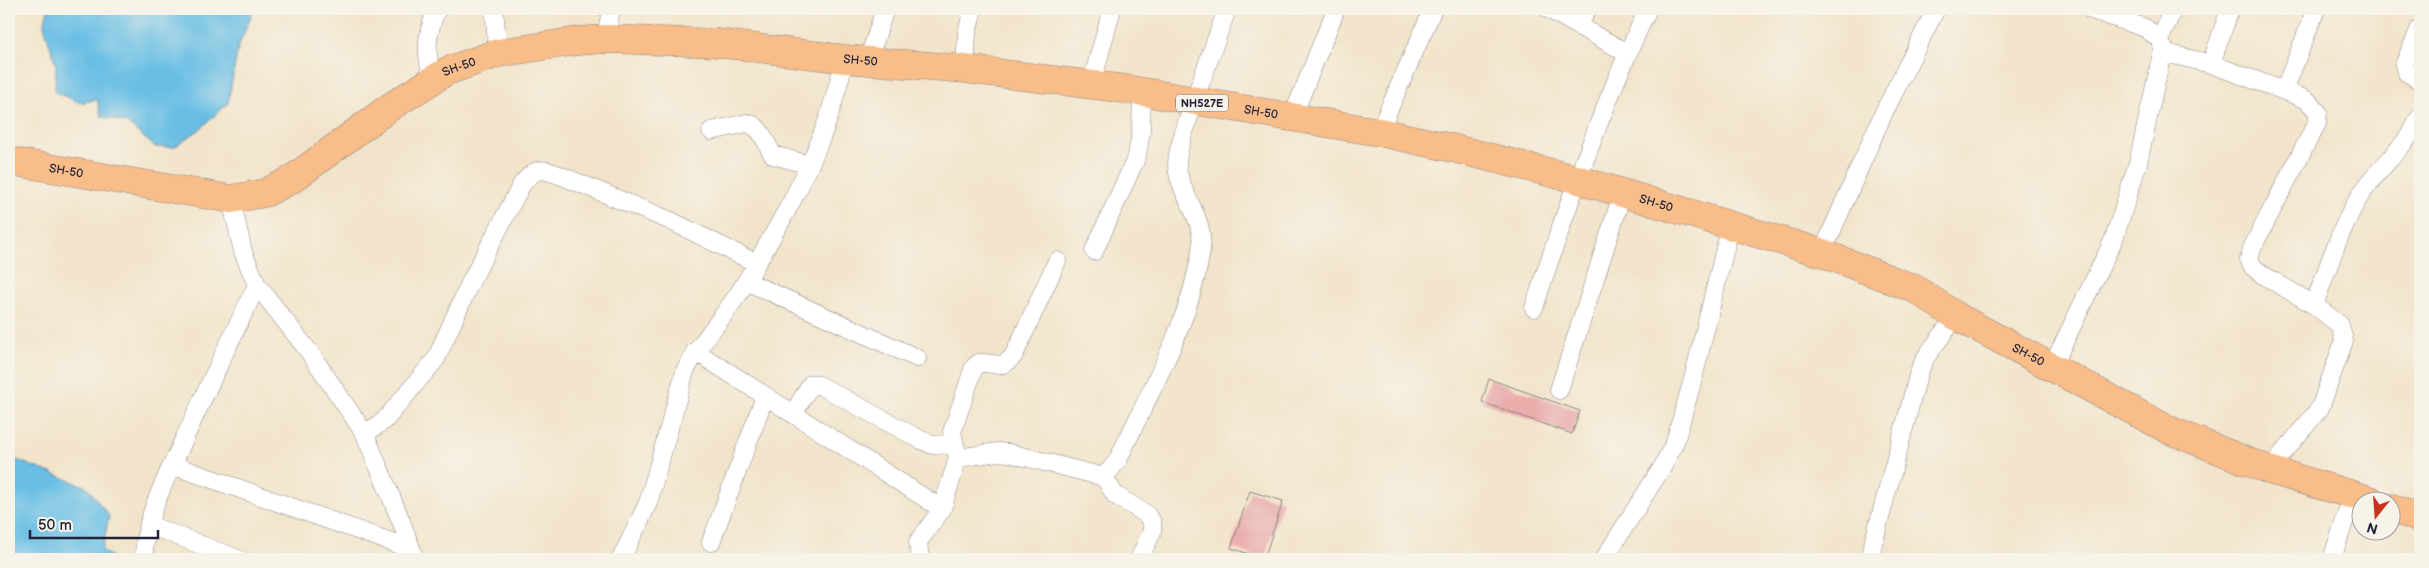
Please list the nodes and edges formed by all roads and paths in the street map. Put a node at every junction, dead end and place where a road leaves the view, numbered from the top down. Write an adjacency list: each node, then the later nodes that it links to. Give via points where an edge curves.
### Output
1 (438, 9): 27 (street, via 426,38)
2 (494, 9): 23 (street)
3 (611, 9): 20 (street)
4 (885, 9): 24 (street)
5 (973, 9): 26 (street, via 967,33)
6 (1112, 9): 29 (street)
7 (1227, 9): 32 (street)
8 (1336, 9): 34 (street)
9 (1433, 9): 36 (street)
10 (1548, 9): 18 (street)
11 (1587, 9): 18 (street)
12 (1648, 9): 22 (street)
13 (1936, 9): 44 (street, via 1884,112)
14 (2089, 9): 21 (street, via 2145,28)
15 (2173, 9): 21 (street)
16 (2230, 9): 25 (street)
17 (2316, 9): 30 (street)
18 (1579, 26): 22 (street)
19 (2420, 28): 28 (street, via 2404,65 2406,72)
20 (606, 39): 23 (highway, SH-50 / NH527E); 24 (highway, SH-50 / NH527E, via 718,44)
21 (2162, 44): 25 (street, via 2170,54); 54 (street, via 2138,163 2114,239)
22 (1627, 52): 39 (street)
23 (498, 53): 27 (highway, SH-50 / NH527E, via 447,71)
24 (857, 60): 26 (highway, SH-50 / NH527E); 38 (street)
25 (2211, 64): 30 (street)
26 (965, 69): 29 (highway, SH-50 / NH527E)
27 (432, 80): 41 (highway, SH-50 / NH527E, via 291,180 265,193)
28 (2420, 81)
29 (1091, 85): 31 (highway, SH-50 / NH527E)
30 (2284, 91): 49 (street, via 2307,100 2318,112 2317,123 2249,259 2263,275)
31 (1142, 92): 32 (highway, SH-50 / NH527E); 43 (street, via 1137,156)
32 (1194, 102): 34 (highway, SH-50 / NH527E); 62 (street, via 1177,162 1179,178 1202,233 1202,249 1188,309 1118,460)
33 (2420, 117): 49 (street, via 2396,154 2362,192)
34 (1292, 118): 36 (highway, SH-50 / NH527E)
35 (711, 131): 38 (street, via 753,124 773,155)
36 (1379, 132): 39 (highway, SH-50 / NH527E)
37 (9, 161): 41 (highway, SH-50 / NH527E)
38 (810, 165): 46 (street, via 774,237)
39 (1576, 178): 40 (highway, SH-50 / NH527E); 50 (street)
40 (1624, 192): 42 (highway, SH-50 / NH527E); 55 (street)
41 (231, 200): 48 (street, via 241,244)
42 (1731, 224): 44 (highway, SH-50 / NH527E); 77 (street, via 1675,442)
43 (1094, 251)
44 (1822, 253): 51 (highway, SH-50 / NH527E, via 1915,289)
45 (1057, 261): 59 (street, via 1014,355 1000,366 979,363 974,367 952,432)
46 (756, 263): 47 (street); 58 (street, via 671,221 544,169 538,170 522,184 470,283 436,359 385,420)
47 (746, 281): 52 (street); 53 (street)
48 (257, 285): 58 (street, via 310,353); 60 (street)
49 (2314, 305): 61 (street, via 2340,325 2344,340 2320,408)
50 (1534, 308)
51 (1956, 316): 54 (highway, SH-50 / NH527E); 78 (street, via 1923,365)
52 (695, 351): 56 (street); 74 (street, via 686,371 648,503)
53 (917, 358)
54 (2052, 367): 61 (highway, SH-50 / NH527E, via 2169,430)
55 (1559, 390)
56 (765, 396): 57 (street); 69 (street)
57 (793, 414): 59 (street, via 811,384 819,385 920,440); 64 (street)
58 (364, 434): 70 (street)
59 (956, 451): 62 (street, via 1009,453); 64 (street)
60 (172, 466): 68 (street); 70 (street)
61 (2269, 470): 63 (highway, SH-50 / NH527E)
62 (1104, 477): 76 (street, via 1115,495 1146,514 1152,522 1152,532)
63 (2352, 494)
64 (942, 509): 75 (street, via 918,542)
65 (2402, 512): 67 (highway)
66 (2352, 516): 71 (street)
67 (2420, 519)
68 (150, 525): 72 (street, via 143,547); 73 (street)
69 (711, 542)
70 (413, 554)
71 (2333, 555)
72 (144, 559)
73 (238, 559)
74 (621, 559)
75 (920, 559)
76 (1139, 559)
77 (1604, 559)
78 (1869, 559)

